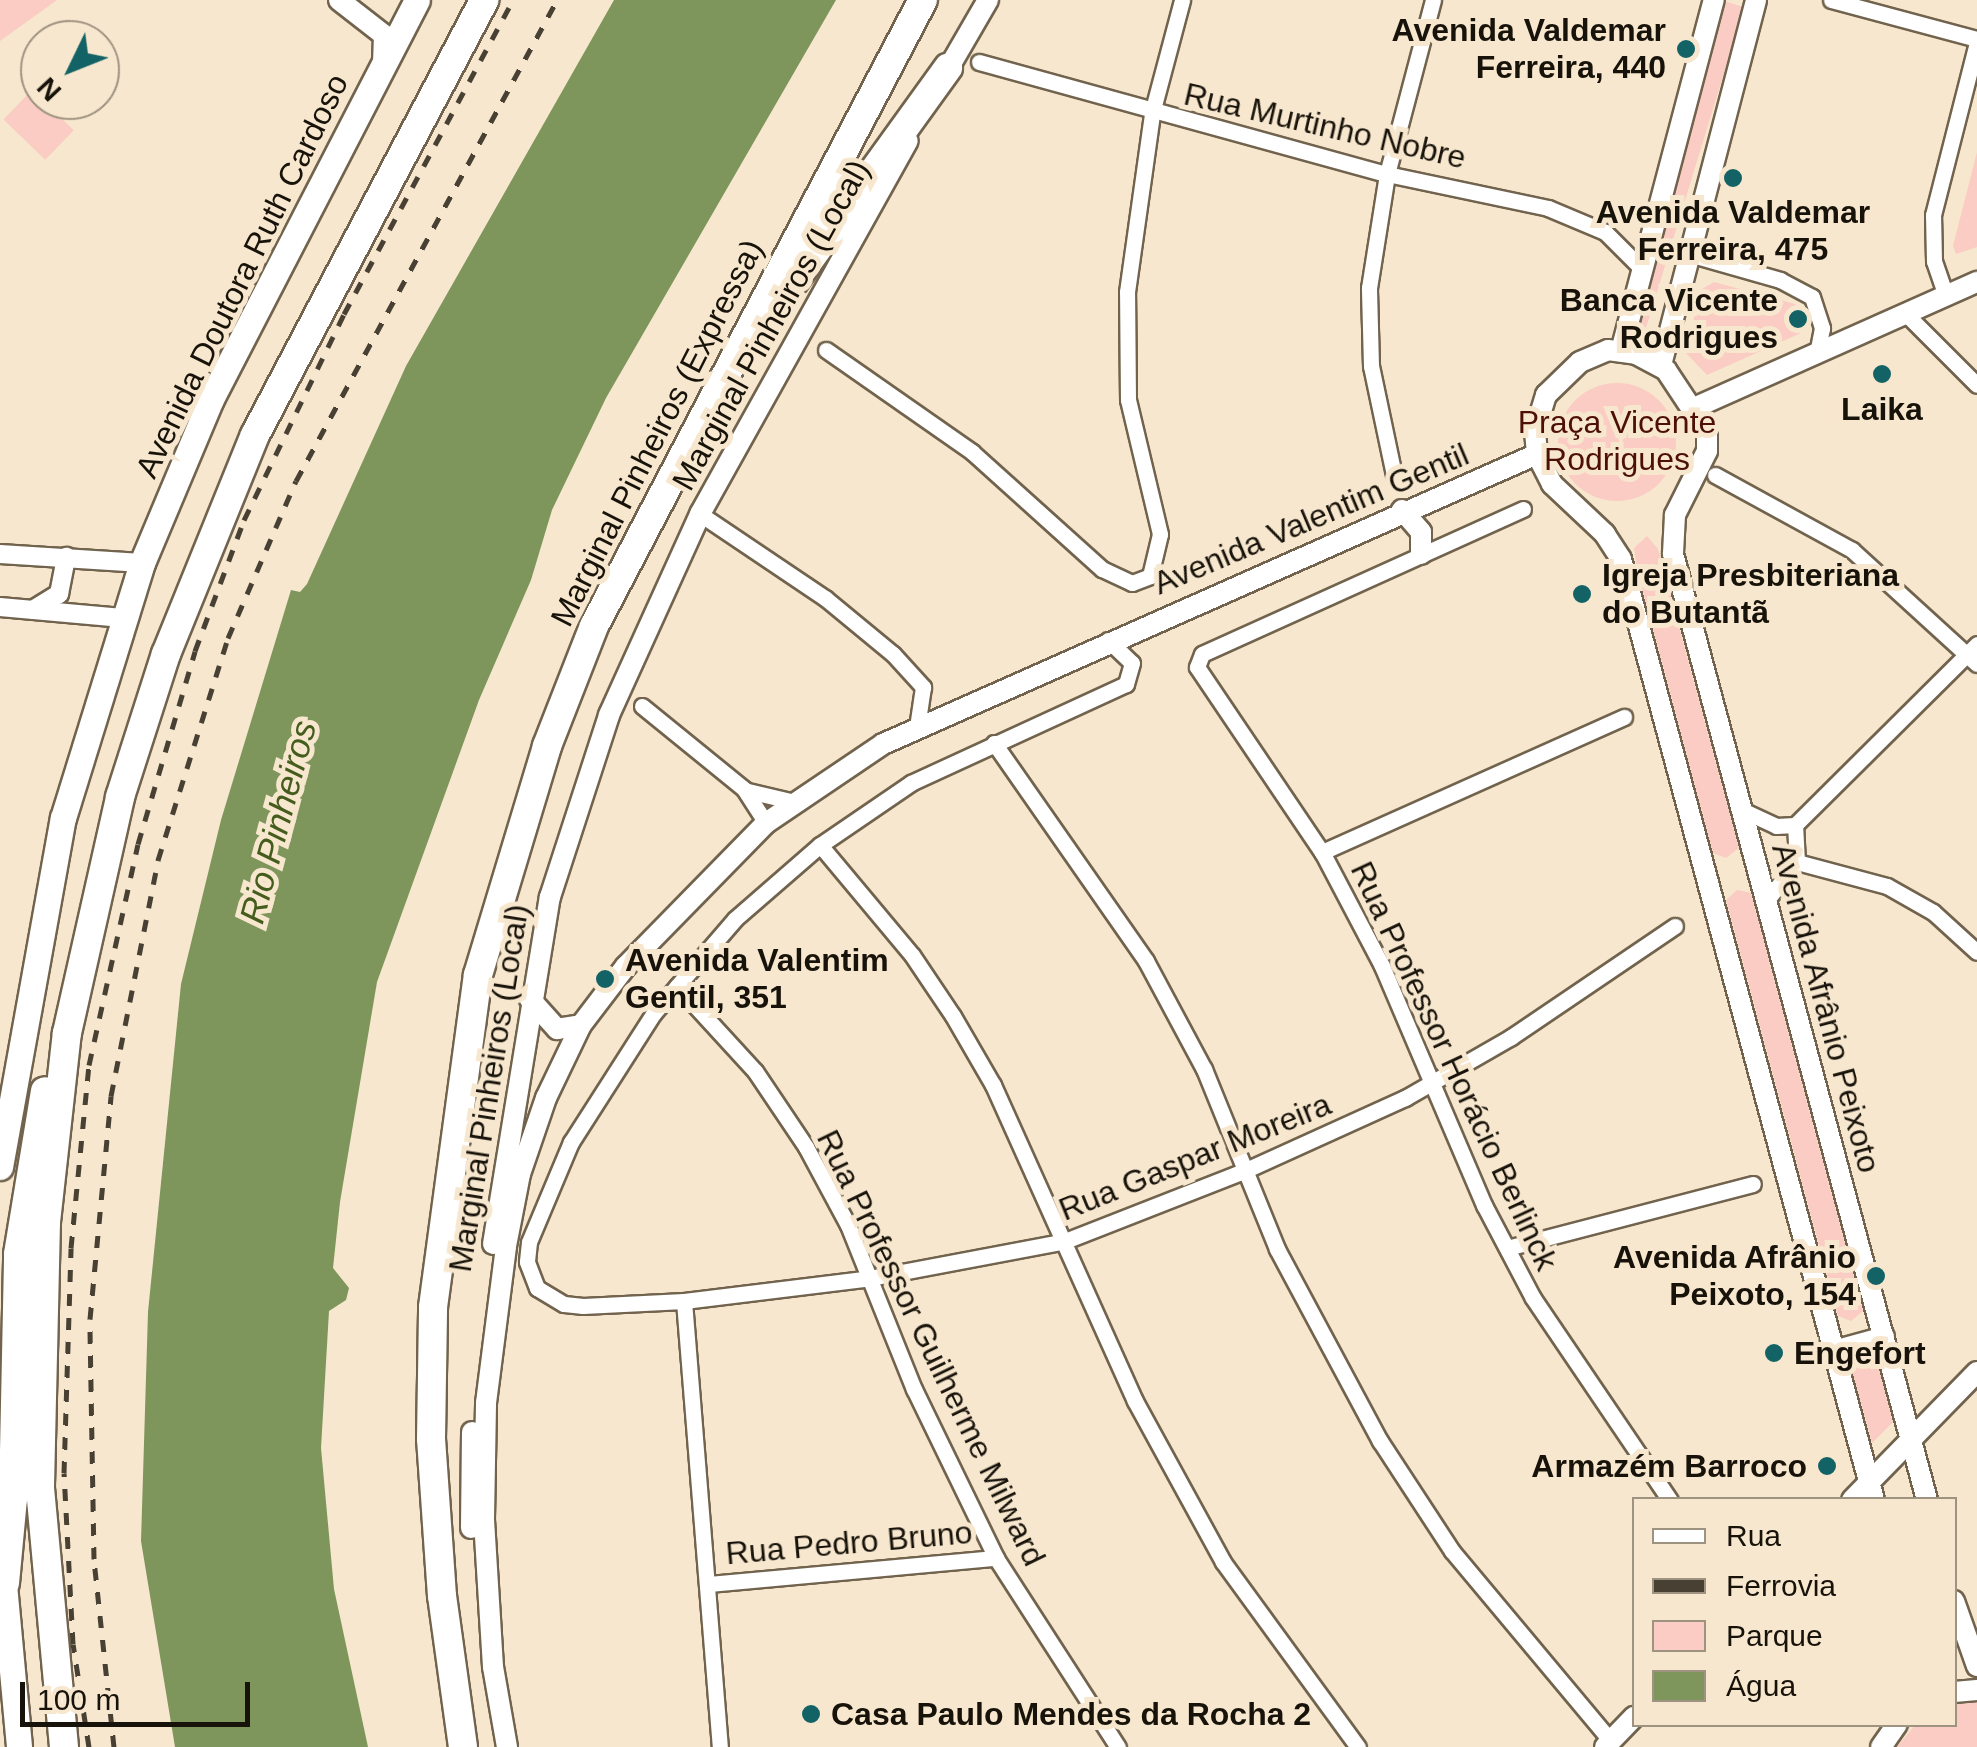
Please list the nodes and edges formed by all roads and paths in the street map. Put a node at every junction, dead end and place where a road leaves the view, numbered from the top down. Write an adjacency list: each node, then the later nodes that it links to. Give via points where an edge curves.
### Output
1 (339, 0): 12 (main road, via 384,34)
2 (417, 0): 12 (highway, Avenida Doutora Ruth Cardoso)
3 (484, 0): 62 (highway, via 319,304 223,510 139,730)
4 (923, 0): 26 (highway, Marginal Pinheiros (Expressa))
5 (988, 0): 14 (main road, Marginal Pinheiros (Local))
6 (1182, 0): 15 (street)
7 (1433, 0): 16 (street)
8 (1714, 0): 18 (main road)
9 (1756, 0): 17 (main road)
10 (1831, 0): 11 (street)
11 (1977, 40): 20 (street, via 1933,215 1934,261)
12 (383, 62): 38 (highway, Avenida Doutora Ruth Cardoso, via 211,399)
13 (980, 62): 15 (street, Rua Murtinho Nobre)
14 (948, 68): 26 (highway); 34 (main road, Marginal Pinheiros (Local))
15 (1152, 113): 16 (street, Rua Murtinho Nobre); 22 (street, via 1132,232 1126,336 1137,456 1160,534 1158,559 1144,582 1118,580 1102,569 972,452)
16 (1386, 174): 18 (street, Rua Murtinho Nobre, via 1548,208 1622,244); 30 (street, via 1368,315 1379,418)
17 (1689, 254): 24 (street, via 1780,280 1812,297 1822,328); 25 (main road)
18 (1642, 268): 23 (main road)
19 (1977, 282): 20 (main road)
20 (1946, 296): 21 (main road)
21 (1906, 314): 24 (main road); 27 (street)
22 (826, 350)
23 (1621, 351): 25 (main road); 29 (main road, via 1594,354 1554,384 1538,412)
24 (1817, 354): 28 (main road)
25 (1660, 365): 28 (main road)
26 (724, 374): 88 (highway, Marginal Pinheiros (Expressa), via 594,626 547,746 478,975 432,1344 442,1596)
27 (1977, 384)
28 (1696, 408): 50 (main road, Avenida Afrânio Peixoto, via 1707,451 1671,530)
29 (1537, 454): 32 (main road, Avenida Valentim Gentil); 72 (main road, via 1552,484 1613,543)
30 (1394, 475)
31 (1715, 475): 43 (street, via 1852,550)
32 (1402, 510): 36 (main road, via 1421,532); 42 (main road, Avenida Valentim Gentil)
33 (1522, 510): 36 (street)
34 (700, 514): 46 (street, via 825,598 893,654 923,687); 60 (main road, Marginal Pinheiros (Local), via 609,715 550,897)
35 (0, 554): 37 (street)
36 (1421, 554): 54 (street, Rua Professor Horácio Berlinck, via 1202,654 1200,677)
37 (66, 558): 38 (street); 40 (street, via 59,594)
38 (142, 563): 41 (highway, Avenida Doutora Ruth Cardoso)
39 (0, 607): 40 (street)
40 (32, 610): 41 (street)
41 (123, 618): 64 (highway, Avenida Doutora Ruth Cardoso, via 63,818)
42 (1108, 640): 46 (main road, Avenida Valentim Gentil); 47 (street, via 1128,655 1130,680)
43 (1974, 654): 52 (street)
44 (642, 706): 48 (street)
45 (1624, 717): 54 (street)
46 (917, 727): 49 (main road, Avenida Valentim Gentil)
47 (994, 743): 53 (street, via 911,783); 65 (street, via 1146,961 1204,1069)
48 (744, 789): 49 (street); 51 (street)
49 (796, 802): 51 (main road, Avenida Valentim Gentil)
50 (1742, 810): 52 (street, via 1766,823); 56 (main road, Avenida Afrânio Peixoto)
51 (766, 823): 61 (main road, Avenida Valentim Gentil, via 660,928)
52 (1795, 826): 55 (street)
53 (820, 845): 59 (street, via 734,918); 67 (street, via 912,955 953,1016 993,1084)
54 (1322, 852): 63 (street, Rua Professor Horácio Berlinck, via 1382,966)
55 (1797, 862): 56 (street); 58 (street, via 1887,886 1933,912)
56 (1766, 900): 71 (main road, Avenida Afrânio Peixoto)
57 (1675, 926): 63 (street, Rua Gaspar Moreira)
58 (1977, 952)
59 (678, 986): 69 (street, Rua Professor Guilherme Milward, via 755,1072 806,1146); 70 (street, Rua Gaspar Moreira, via 609,1076 571,1142 540,1209 527,1262 537,1288 564,1304)
60 (529, 998): 61 (main road, via 557,1029); 89 (main road, Marginal Pinheiros (Local), via 472,1423 472,1564)
61 (581, 1026): 90 (main road, Avenida Valentim Gentil, via 520,1174 486,1402 485,1573)
62 (66, 1034): 80 (highway, via 38,1120 18,1254 13,1500); 87 (highway, via 46,1222 40,1486)
63 (1432, 1084): 65 (street, Rua Gaspar Moreira); 68 (street, Rua Professor Horácio Berlinck)
64 (0, 1168)
65 (1246, 1170): 67 (street, Rua Gaspar Moreira); 86 (street, via 1318,1333 1380,1441 1463,1565)
66 (1753, 1184): 68 (street)
67 (1065, 1241): 69 (street, Rua Gaspar Moreira); 93 (street, via 1135,1401 1223,1562)
68 (1507, 1248): 76 (street, Rua Professor Horácio Berlinck, via 1562,1346)
69 (870, 1278): 70 (street, Rua Gaspar Moreira); 79 (street, Rua Professor Guilherme Milward)
70 (684, 1301): 81 (street)
71 (1884, 1336): 72 (main road); 74 (main road, Avenida Afrânio Peixoto)
72 (1834, 1351): 75 (main road)
73 (1977, 1372): 74 (main road)
74 (1911, 1438): 75 (main road); 77 (main road, Avenida Afrânio Peixoto)
75 (1871, 1491)
76 (1668, 1497)
77 (1926, 1497)
78 (0, 1548): 80 (highway)
79 (996, 1558): 81 (street, Rua Pedro Bruno); 92 (street, Rua Professor Guilherme Milward)
80 (4, 1583): 85 (highway)
81 (708, 1584): 91 (street)
82 (1957, 1618): 83 (main road)
83 (1977, 1666)
84 (1632, 1719): 86 (main road)
85 (12, 1742)
86 (1608, 1744)
87 (64, 1747)
88 (463, 1747)
89 (494, 1747)
90 (506, 1747)
91 (720, 1747)
92 (1118, 1747)
93 (1358, 1747)

